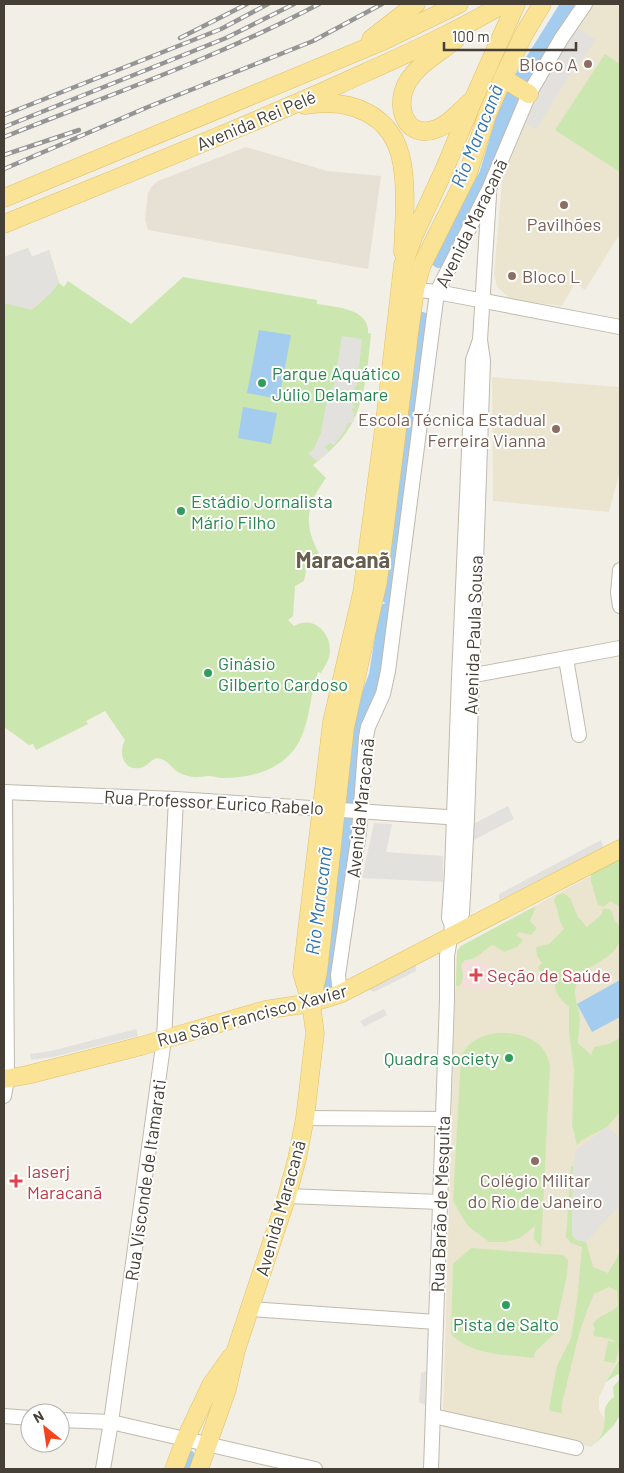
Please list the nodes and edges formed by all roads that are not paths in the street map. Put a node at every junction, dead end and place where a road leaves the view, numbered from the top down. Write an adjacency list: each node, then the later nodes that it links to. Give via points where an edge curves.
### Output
1 (415, 4): 10 (main road)
2 (436, 4): 9 (main road)
3 (459, 4): 9 (main road, Avenida Rei Pelé)
4 (503, 4): 8 (main road, Avenida Rei Pelé)
5 (516, 4): 12 (main road, Avenida Maracanã)
6 (542, 4): 11 (main road, Avenida Maracanã, via 524,34)
7 (585, 4): 11 (street, Avenida Maracanã, via 561,39)
8 (482, 16): 12 (main road, via 420,67 407,83 400,104 406,121 419,130 436,130); 13 (main road, Avenida Rei Pelé, via 417,50)
9 (383, 41): 10 (main road, Avenida Rei Pelé)
10 (352, 53): 15 (main road, Avenida Rei Pelé)
11 (517, 87): 14 (street, Avenida Maracanã); 18 (main road, Avenida Maracanã, via 486,115 468,173 421,267)
12 (474, 98): 17 (main road, Avenida Maracanã)
13 (289, 107): 16 (main road, Avenida Rei Pelé); 17 (main road, via 349,104 367,112 386,128 397,146 402,163)
14 (489, 189): 19 (street, Avenida Maracanã); 20 (street, Avenida Paula Sousa)
15 (4, 198)
16 (4, 224)
17 (403, 265): 21 (main road, Avenida Maracanã)
18 (415, 290): 19 (street); 21 (street, via 403,298); 31 (main road, Avenida Maracanã, via 378,581)
19 (437, 292): 20 (street); 32 (street, Avenida Maracanã, via 388,671 383,694 368,727)
20 (482, 302): 22 (street); 27 (street, Avenida Paula Sousa, via 480,340 483,360 475,440)
21 (399, 306): 31 (main road, Avenida Maracanã, via 362,593 332,722)
22 (619, 325)
23 (620, 570): 24 (street)
24 (620, 606)
25 (620, 648): 26 (street)
26 (566, 659): 27 (street); 28 (street)
27 (465, 677): 33 (street, Avenida Paula Sousa)
28 (579, 734)
29 (4, 793): 30 (street, Rua Professor Eurico Rabelo); 39 (street)
30 (176, 799): 31 (street, Rua Professor Eurico Rabelo); 38 (street, Rua Visconde de Itamarati)
31 (330, 808): 32 (street, Rua Professor Eurico Rabelo); 37 (main road, Avenida Maracanã, via 318,972)
32 (361, 811): 33 (street, Rua Professor Eurico Rabelo); 36 (street, Avenida Maracanã, via 338,975)
33 (460, 818): 35 (street, Avenida Paula Sousa, via 458,874 462,914)
34 (620, 849): 35 (main road, Rua São Francisco Xavier, via 470,926)
35 (451, 932): 36 (main road, Rua São Francisco Xavier); 41 (street, Rua Barão de Mesquita, via 447,956)
36 (340, 994): 37 (main road, Rua São Francisco Xavier)
37 (311, 1003): 38 (main road, Rua São Francisco Xavier, via 265,1010); 40 (main road, Avenida Maracanã, via 315,1033)
38 (164, 1039): 39 (main road, Rua São Francisco Xavier); 51 (street, Rua Visconde de Itamarati)
39 (5, 1085)
40 (305, 1118): 41 (street); 42 (main road, Avenida Maracanã)
41 (443, 1119): 43 (street, Rua Barão de Mesquita)
42 (287, 1196): 43 (street); 44 (main road, Avenida Maracanã)
43 (440, 1202): 45 (street, Rua Barão de Mesquita)
44 (249, 1309): 45 (street); 46 (main road, Avenida Maracanã)
45 (436, 1322): 48 (street, Rua Barão de Mesquita)
46 (236, 1350): 52 (main road, Avenida Maracanã, via 211,1385); 53 (main road, Avenida Maracanã)
47 (4, 1416): 49 (street)
48 (433, 1416): 54 (street); 59 (street, Rua Barão de Mesquita)
49 (20, 1417)
50 (70, 1420): 51 (street)
51 (111, 1422): 52 (street); 55 (street, Rua Visconde de Itamarati)
52 (185, 1440): 53 (street); 56 (main road, Avenida Maracanã)
53 (208, 1445): 57 (main road, Avenida Maracanã); 58 (street)
54 (576, 1448)
55 (103, 1469)
56 (174, 1469)
57 (199, 1469)
58 (315, 1469)
59 (431, 1469)

